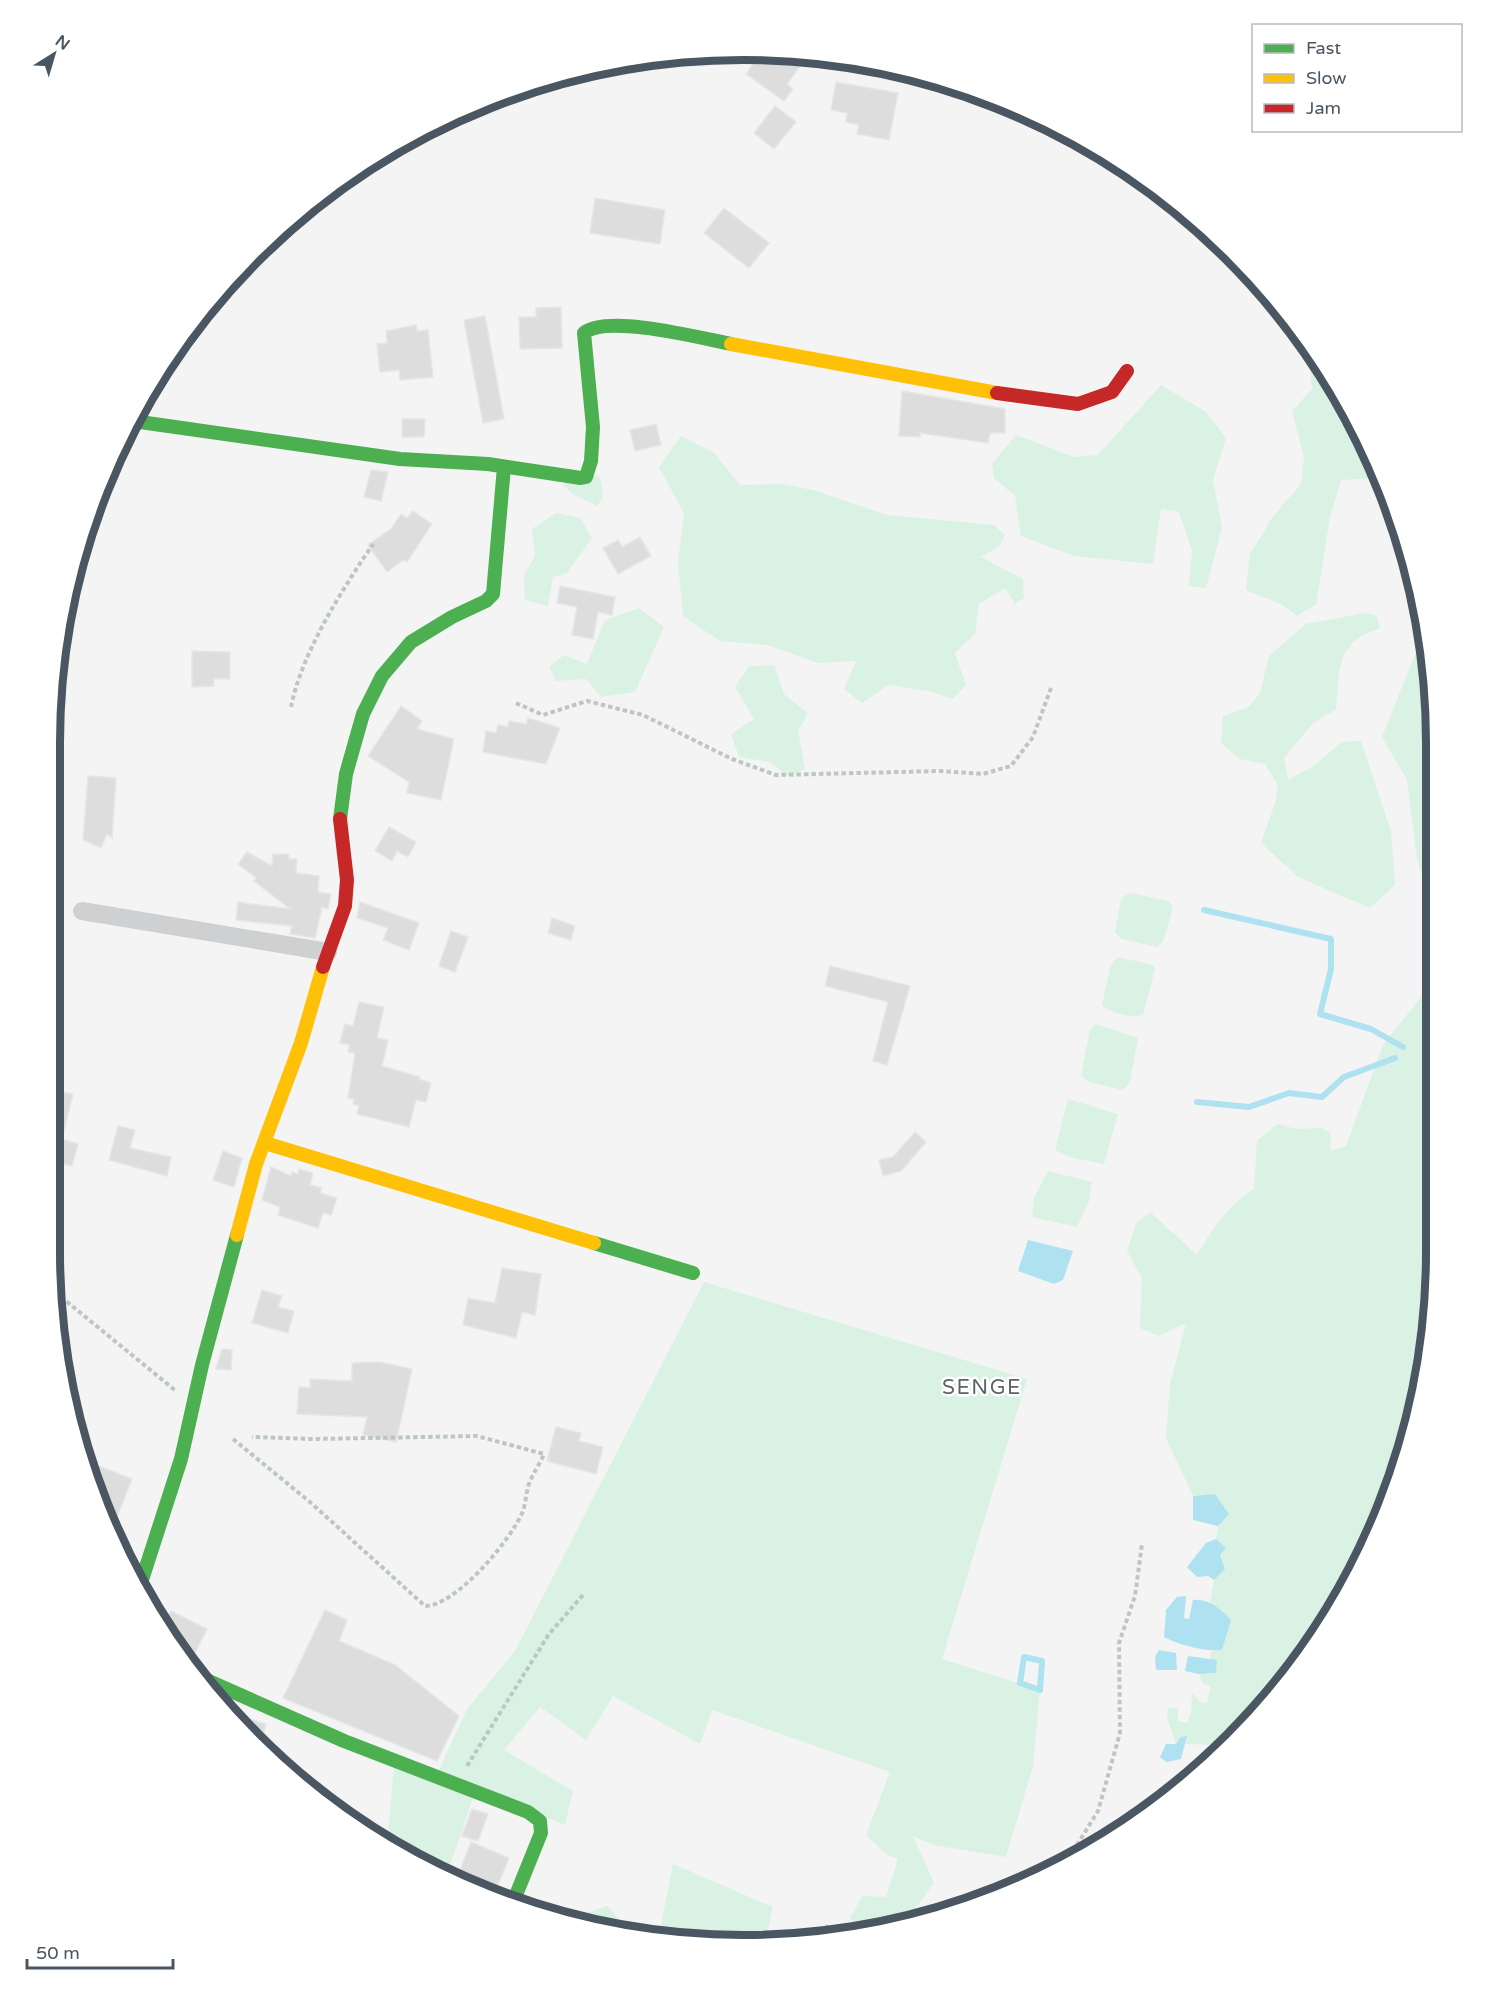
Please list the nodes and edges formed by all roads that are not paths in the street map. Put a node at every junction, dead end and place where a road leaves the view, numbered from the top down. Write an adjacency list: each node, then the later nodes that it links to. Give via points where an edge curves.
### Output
1 (1127, 371): 3 (street, via 1112,392 1078,404 972,389 635,326 590,328 583,339 593,459 586,477)
2 (140, 422): 3 (street, via 400,459)
3 (504, 467): 5 (street, via 493,594 411,642 382,676 363,714 346,774 340,821 347,879 345,906)
4 (82, 911): 5 (street)
5 (328, 952): 6 (street)
6 (265, 1143): 7 (street); 8 (street, via 256,1164 182,1459)
7 (693, 1273)
8 (143, 1577)
9 (214, 1683): 10 (street, via 344,1741 528,1812 540,1821 541,1833)
10 (516, 1896)

